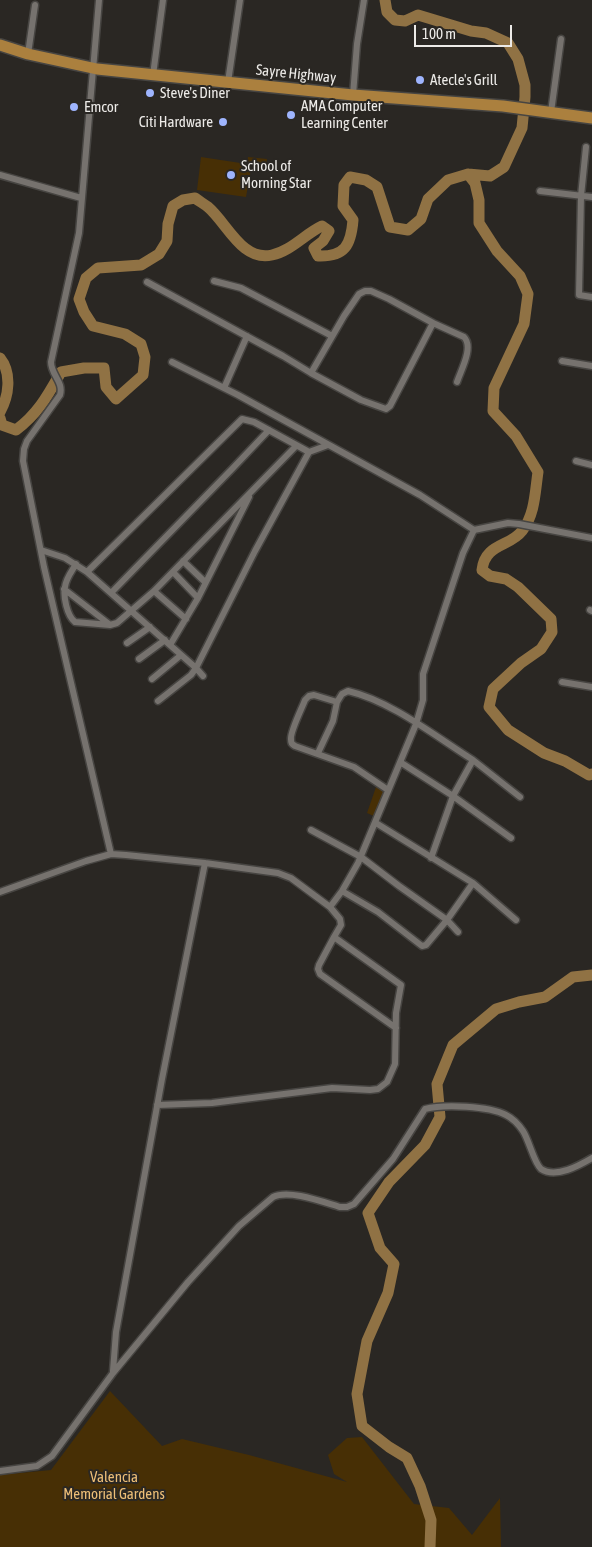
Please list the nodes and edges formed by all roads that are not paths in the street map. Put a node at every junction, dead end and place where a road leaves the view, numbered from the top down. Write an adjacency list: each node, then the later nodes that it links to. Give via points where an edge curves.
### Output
1 (99, 0): 9 (street)
2 (163, 0): 10 (street)
3 (240, 0): 11 (street)
4 (364, 0): 12 (street)
5 (36, 5): 8 (street)
6 (561, 39): 13 (street)
7 (0, 45): 8 (highway, Sayre Highway)
8 (28, 54): 9 (highway, Sayre Highway)
9 (94, 68): 10 (highway, Sayre Highway); 20 (street)
10 (154, 75): 11 (highway, Sayre Highway)
11 (228, 82): 12 (highway, Sayre Highway)
12 (353, 95): 13 (highway, Sayre Highway)
13 (551, 112): 14 (highway, Sayre Highway)
14 (592, 118)
15 (586, 146): 18 (street)
16 (0, 175): 20 (street)
17 (540, 191): 18 (street)
18 (581, 196): 19 (street); 23 (street, via 579,295)
19 (592, 197)
20 (81, 198): 42 (street, via 79,233 51,362 62,389 24,449 23,461)
21 (214, 281): 26 (street, via 241,288)
22 (146, 282): 25 (street)
23 (592, 297)
24 (433, 323): 26 (street, via 389,299 365,291 359,294); 30 (street, via 386,409 361,400); 31 (street, via 467,340 468,349)
25 (247, 336): 30 (street); 32 (street)
26 (332, 336): 30 (street)
27 (562, 361): 29 (street)
28 (172, 362): 32 (street)
29 (592, 366)
30 (311, 373)
31 (457, 382)
32 (224, 388): 34 (street)
33 (269, 430): 35 (street); 45 (street, via 248,419 238,421); 50 (street)
34 (328, 445): 36 (street); 40 (street, via 420,495)
35 (296, 446): 36 (street); 39 (street)
36 (309, 452): 60 (street, via 254,550)
37 (576, 461): 38 (street)
38 (592, 464)
39 (252, 491): 43 (street); 47 (street)
40 (474, 530): 41 (street, via 508,523); 67 (street, via 463,553 423,674 423,700)
41 (592, 538)
42 (41, 550): 44 (street); 77 (street)
43 (183, 561): 46 (street); 47 (street)
44 (76, 564): 45 (street); 48 (street)
45 (87, 572): 50 (street)
46 (173, 572): 49 (street); 51 (street)
47 (205, 582): 51 (street)
48 (64, 589): 54 (street); 54 (street, via 72,620)
49 (154, 591): 52 (street); 53 (street)
50 (110, 593): 52 (street)
51 (198, 598): 53 (street)
52 (131, 611): 54 (street, via 122,620); 55 (street)
53 (186, 618): 57 (street)
54 (110, 624)
55 (150, 627): 56 (street); 57 (street)
56 (127, 643)
57 (168, 643): 58 (street); 59 (street)
58 (181, 655): 60 (street); 62 (street)
59 (139, 659)
60 (196, 668): 61 (street); 65 (street)
61 (202, 676)
62 (152, 679)
63 (562, 682): 64 (street)
64 (592, 687)
65 (158, 701)
66 (337, 702): 67 (street, via 346,691 351,691 384,704); 68 (street, via 333,721); 68 (street, via 309,696 292,734 293,745)
67 (416, 724): 69 (street); 70 (street)
68 (318, 753): 71 (street, via 354,767)
69 (473, 760): 72 (street); 73 (street)
70 (400, 762): 71 (street); 72 (street)
71 (388, 790): 74 (street)
72 (453, 796): 76 (street); 79 (street)
73 (520, 797)
74 (376, 823): 78 (street); 79 (street)
75 (311, 830): 78 (street)
76 (511, 838)
77 (111, 854): 80 (street); 83 (street)
78 (361, 856): 82 (street); 85 (street)
79 (431, 858): 81 (street)
80 (205, 863): 84 (street, via 278,873 291,878); 90 (street)
81 (473, 883): 85 (street); 86 (street)
82 (342, 890): 84 (street); 85 (street, via 378,912 422,946)
83 (0, 892)
84 (330, 907): 88 (street, via 341,921)
85 (448, 920): 87 (street)
86 (516, 920)
87 (458, 932)
88 (334, 938): 89 (street, via 401,985); 89 (street, via 319,965 320,974)
89 (396, 1028): 90 (street, via 395,1064 387,1082 378,1088 332,1088 212,1103)
90 (157, 1105): 92 (street, via 116,1332)
91 (592, 1158): 92 (street, via 566,1170 547,1172 539,1167 522,1130 506,1115 488,1110 426,1109 394,1159 354,1204 340,1207 299,1196 278,1194 273,1197 239,1226 188,1282)
92 (113, 1373): 93 (street, via 52,1456 37,1466)
93 (0, 1471)

